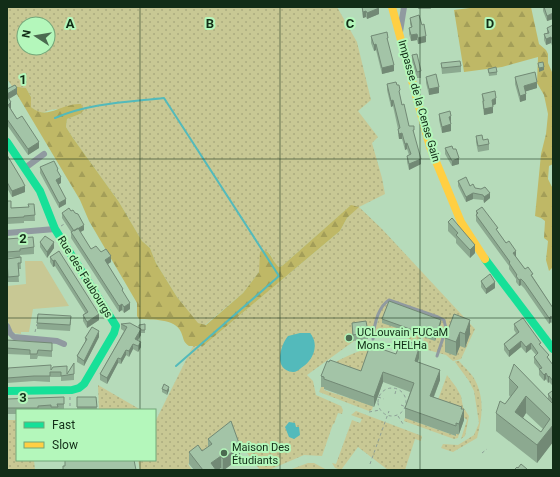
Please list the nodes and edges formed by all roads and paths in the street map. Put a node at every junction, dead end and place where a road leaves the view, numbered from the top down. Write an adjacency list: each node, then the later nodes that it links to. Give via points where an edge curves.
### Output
1 (392, 7): 3 (street, Impasse de la Cense Gain)
2 (404, 7): 3 (street, Impasse de la Cense Gain)
3 (399, 34): 14 (street, Impasse de la Cense Gain, via 430,147 461,222 486,260)
4 (7, 142): 6 (street, Rue des Faubourgs)
5 (44, 154): 6 (street)
6 (25, 168): 7 (street, Rue des Faubourgs, via 40,191)
7 (55, 229): 8 (street, Rue des Faubourgs); 17 (street, Rue des Faubourgs, via 116,326 84,384)
8 (7, 233)
9 (38, 324): 11 (path)
10 (7, 326): 11 (street, via 14,337)
11 (34, 339): 13 (street)
12 (373, 339): 15 (lane, via 378,315 383,304 389,300 444,320 446,330)
13 (64, 344)
14 (553, 349)
15 (437, 356)
16 (397, 388): 19 (path); 20 (path, via 386,390); 23 (path, via 405,397)
17 (70, 390): 18 (street); 25 (path)
18 (7, 391)
19 (395, 394)
20 (378, 397): 21 (path); 26 (path)
21 (384, 399)
22 (400, 405): 23 (path)
23 (406, 407): 24 (path); 30 (path)
24 (408, 408)
25 (70, 409)
26 (381, 410): 28 (path); 29 (path)
27 (389, 410): 29 (path)
28 (369, 412)
29 (388, 416): 30 (path); 34 (path)
30 (397, 416): 31 (path)
31 (403, 424)
32 (487, 449): 33 (path)
33 (482, 453)
34 (370, 464)

